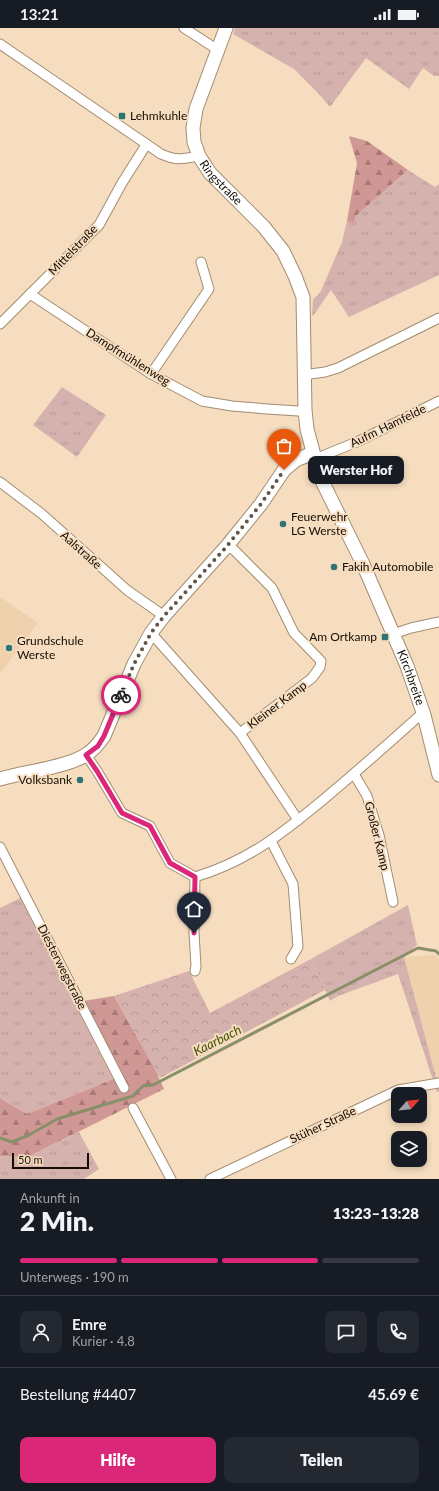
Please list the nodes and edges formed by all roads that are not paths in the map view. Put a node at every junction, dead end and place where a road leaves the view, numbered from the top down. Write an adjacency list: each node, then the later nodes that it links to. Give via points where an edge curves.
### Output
1 (184, 28): 4 (street)
2 (226, 28): 4 (street)
3 (0, 44): 5 (street, Ringstraße)
4 (218, 50): 6 (street, via 196,109 193,128)
5 (146, 145): 6 (street, Ringstraße, via 173,159); 8 (street, Mittelstraße, via 99,225)
6 (199, 156): 12 (street, Ringstraße, via 210,173 264,227 283,251 295,276 303,297)
7 (201, 262): 11 (street, via 209,289)
8 (30, 294): 10 (street, Mittelstraße); 11 (street, Dampfmühlenweg)
9 (439, 318): 12 (street, via 338,368)
10 (0, 323)
11 (151, 374): 14 (street, Dampfmühlenweg, via 202,401 232,406)
12 (303, 375): 14 (street, Ringstraße)
13 (439, 401): 15 (street, Aufm Hamfelde, via 359,442)
14 (305, 410): 15 (street, Ringstraße)
15 (314, 456): 17 (street, via 296,460 284,470); 21 (street, Kirchbreite, via 323,483 363,564)
16 (0, 482): 18 (street, Aalstraße, via 42,514 127,590)
17 (227, 546): 18 (street); 23 (street, Kleiner Kamp, via 272,588 294,634 321,661 312,678)
18 (164, 616): 20 (street)
19 (439, 622): 21 (street)
20 (151, 633): 23 (street, Kleiner Kamp); 24 (street, via 134,664 104,736 98,746)
21 (393, 634): 22 (street, Kirchbreite)
22 (424, 715): 25 (street, via 418,717); 26 (street, Kirchbreite)
23 (240, 733): 28 (street, Kleiner Kamp)
24 (86, 755): 27 (street, via 62,765); 31 (street, via 122,813 150,826 170,863)
25 (354, 774): 28 (street); 32 (street, Großer Kamp, via 367,796 379,835)
26 (439, 775)
27 (0, 779)
28 (298, 820): 29 (street)
29 (272, 841): 31 (street, via 223,868); 33 (street, via 293,884 298,947)
30 (0, 848): 36 (street, Diesterwegstraße)
31 (195, 877): 34 (street)
32 (393, 902)
33 (291, 959)
34 (195, 971)
35 (439, 1083): 39 (street, Stüher Straße, via 398,1090)
36 (124, 1088)
37 (132, 1108): 38 (street)
38 (171, 1179)
39 (210, 1179)

